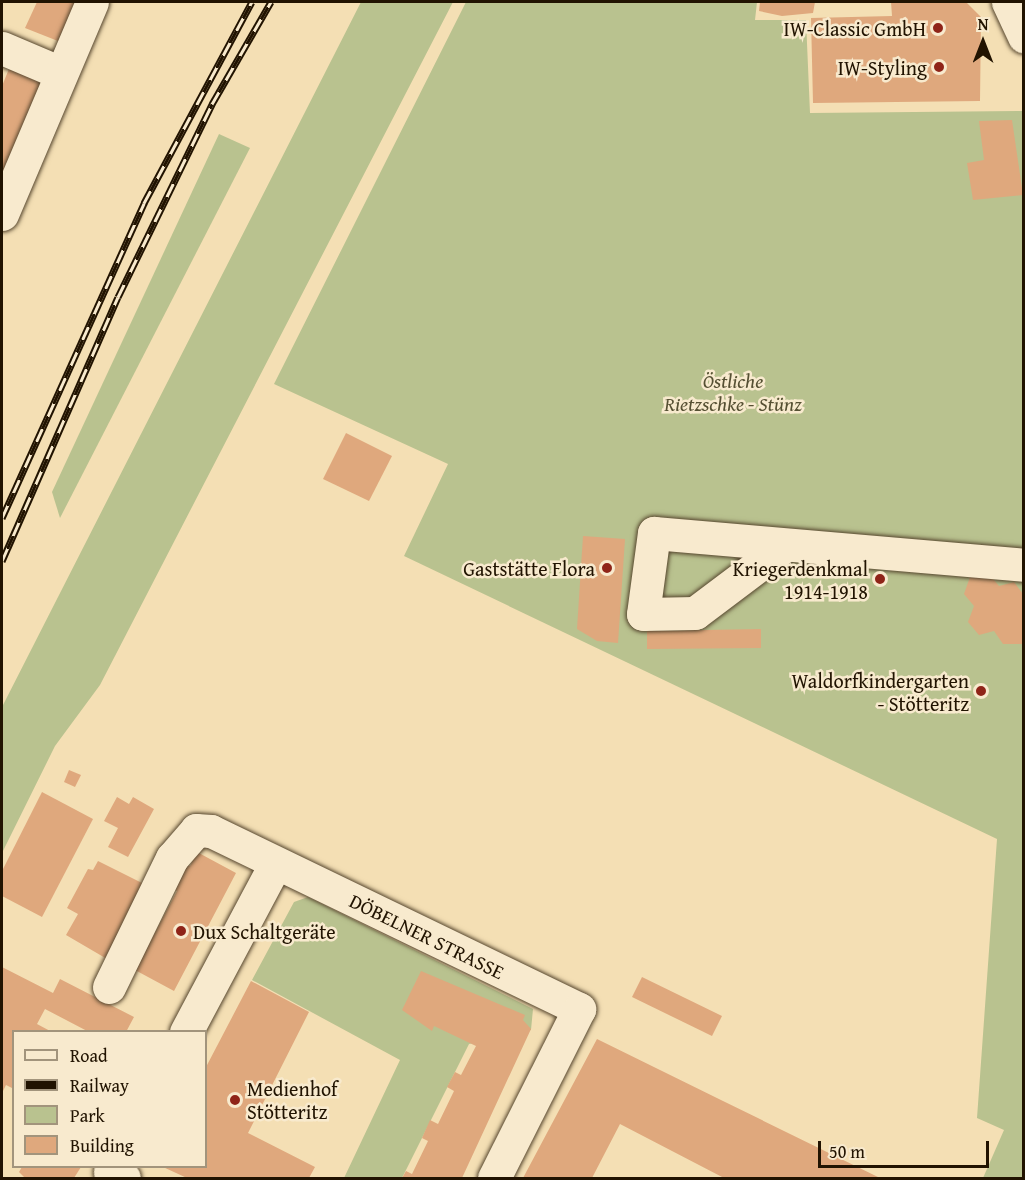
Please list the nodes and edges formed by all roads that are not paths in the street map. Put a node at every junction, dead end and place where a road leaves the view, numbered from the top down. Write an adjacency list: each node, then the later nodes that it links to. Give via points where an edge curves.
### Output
1 (92, 2): 5 (street)
2 (1008, 2): 3 (street)
3 (1023, 36)
4 (2, 48): 5 (street)
5 (61, 73): 6 (street)
6 (2, 214)
7 (784, 546): 8 (street)
8 (1023, 565)
9 (276, 863): 10 (street, DÖBELNER STRASSE, via 212,831 185,837); 11 (street); 12 (street, DÖBELNER STRASSE, via 579,1009)
10 (109, 987)
11 (187, 1030)
12 (494, 1179)

